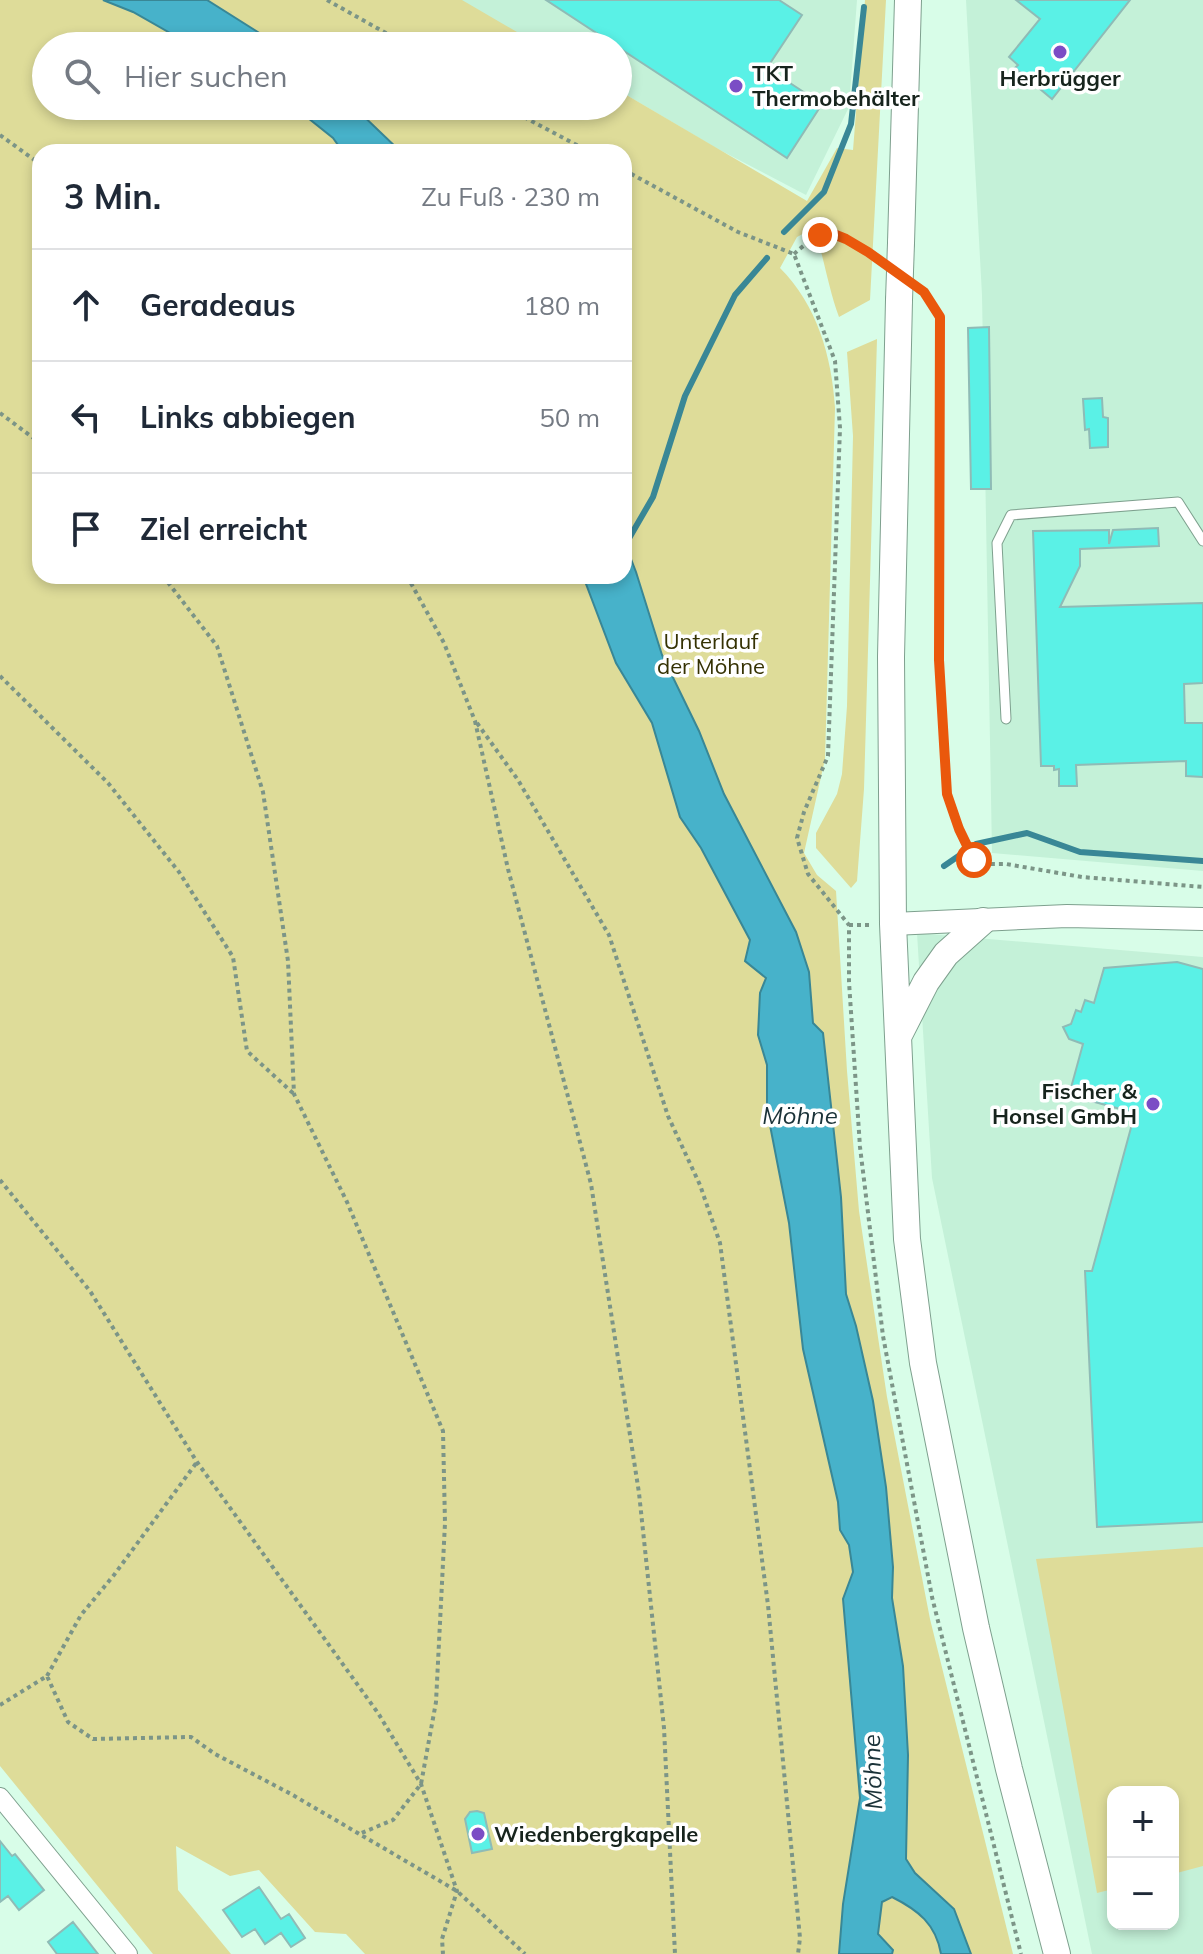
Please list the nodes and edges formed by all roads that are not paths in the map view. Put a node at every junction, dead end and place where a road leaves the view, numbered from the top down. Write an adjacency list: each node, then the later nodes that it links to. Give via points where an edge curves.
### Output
1 (908, 0): 6 (main road, bridge, via 901,243 906,292 891,657)
2 (1203, 541): 3 (lane, via 1178,502 1011,515 997,543)
3 (1006, 719)
4 (1203, 919): 5 (street, via 1067,916)
5 (983, 921): 6 (street); 7 (main road, via 946,954)
6 (893, 924): 7 (main road)
7 (898, 1038): 10 (main road, via 907,1239 923,1363 980,1642)
8 (0, 1797): 9 (street)
9 (128, 1954)
10 (1057, 1954)

